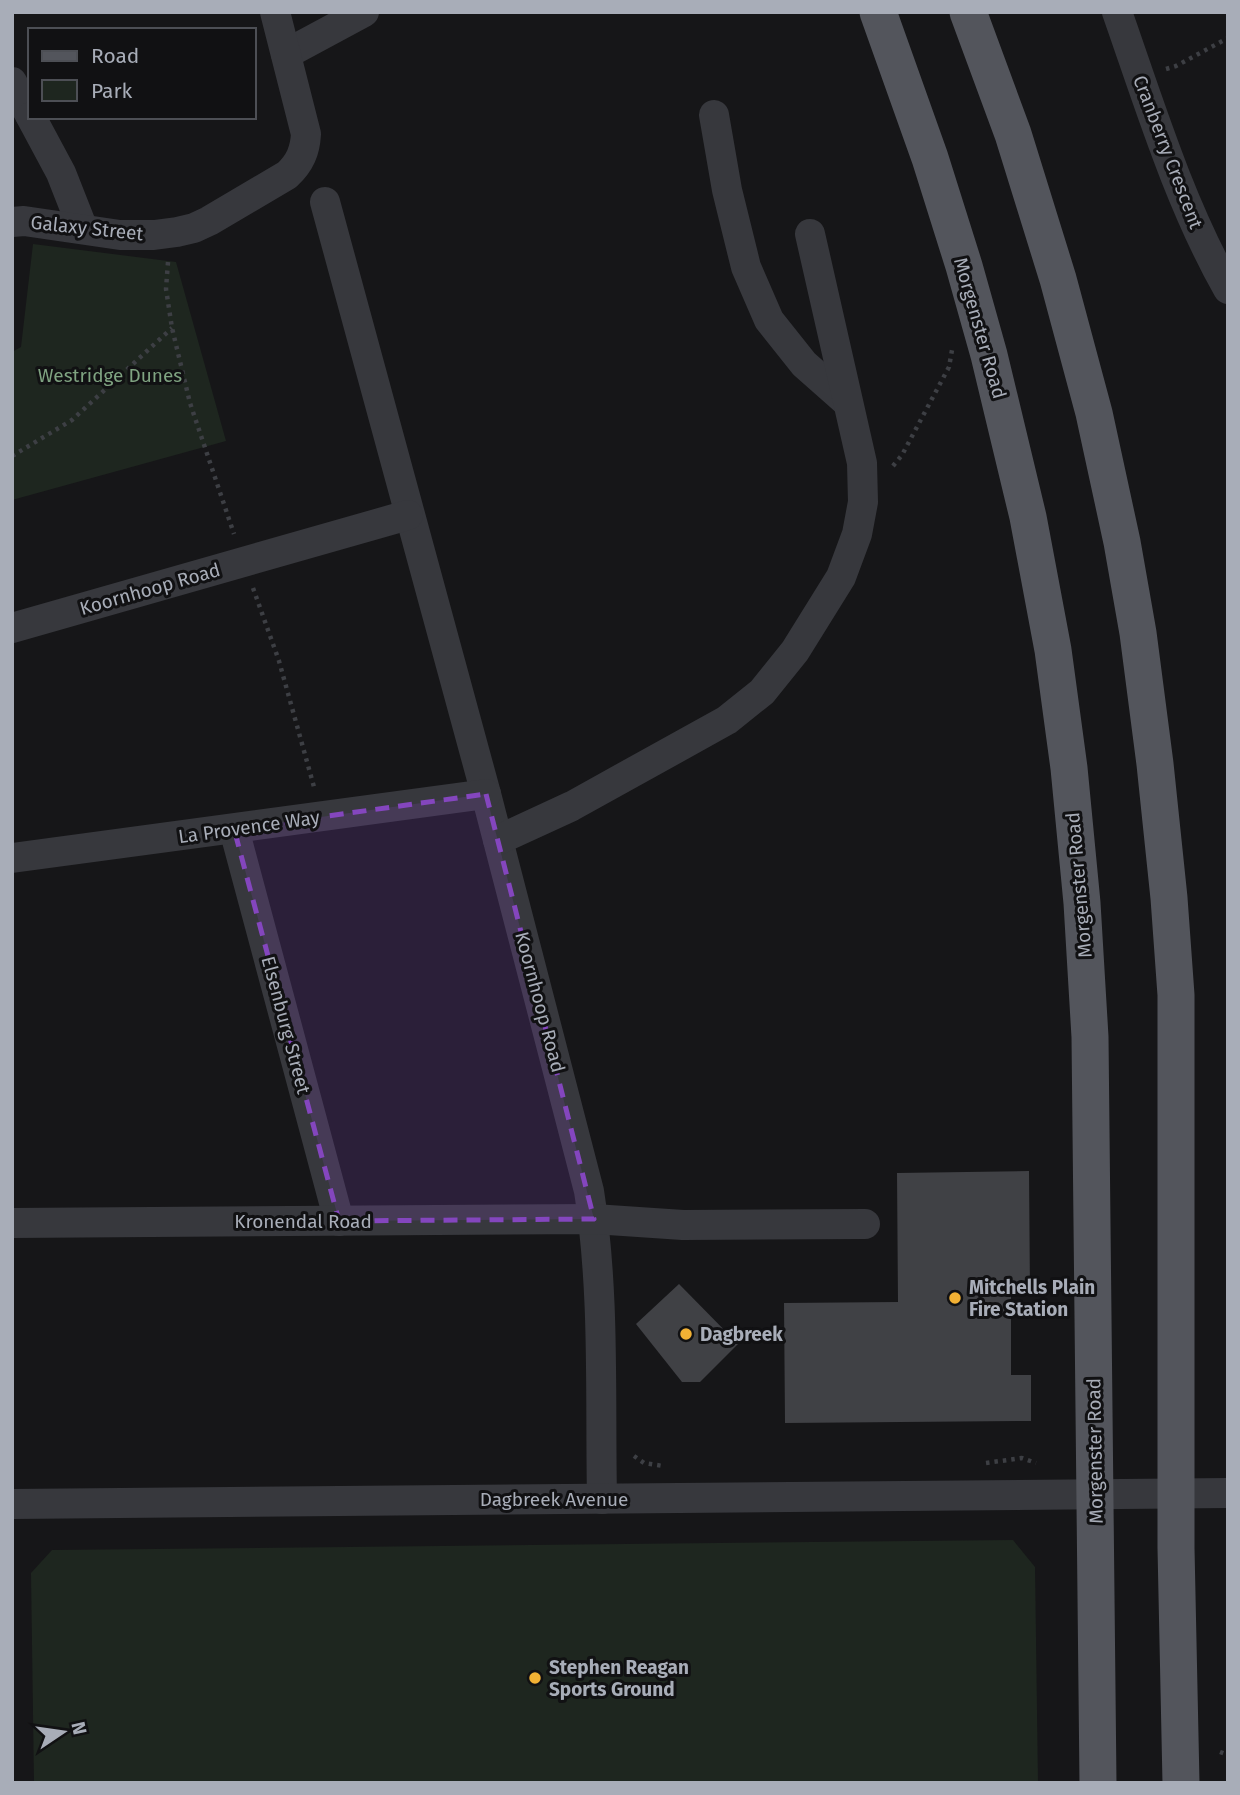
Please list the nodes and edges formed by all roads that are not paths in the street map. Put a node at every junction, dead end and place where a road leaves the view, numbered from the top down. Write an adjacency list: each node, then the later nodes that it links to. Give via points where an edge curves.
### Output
1 (275, 12): 6 (street)
2 (364, 12): 6 (street)
3 (878, 12): 30 (main road, Morgenster Road, via 930,158 989,355 1054,650 1078,856 1090,1037)
4 (968, 12): 28 (main road, via 1013,134 1065,306 1097,426 1138,633 1176,996)
5 (1117, 12): 15 (street, Cranberry Crescent, via 1180,191)
6 (286, 54): 13 (street, Galaxy Street, via 306,127 306,144 294,169 194,228 120,236)
7 (12, 82): 8 (street)
8 (28, 112)
9 (714, 115): 17 (street, via 746,268 769,320 804,364)
10 (32, 119): 13 (street, via 61,173)
11 (325, 202): 18 (street, Koornhoop Road)
12 (12, 222): 13 (street, Galaxy Street)
13 (83, 229)
14 (810, 234): 17 (street)
15 (1217, 245): 16 (street, Cranberry Crescent)
16 (1228, 289)
17 (847, 402): 22 (street, via 862,463 863,502 857,534 841,577 795,651 761,692 727,720 572,806)
18 (408, 515): 19 (street, Koornhoop Road); 20 (street, Koornhoop Road)
19 (12, 628)
20 (485, 794): 21 (street, La Provence Way); 22 (street, Koornhoop Road)
21 (234, 829): 23 (street, La Provence Way); 25 (street, Elsenburg Street)
22 (498, 840): 24 (street, Koornhoop Road)
23 (12, 858)
24 (594, 1219): 25 (street, Kronendal Road); 27 (street, Kronendal Road, via 683,1225); 31 (street, Koornhoop Road)
25 (339, 1220): 26 (street, Kronendal Road)
26 (12, 1223)
27 (865, 1224)
28 (1176, 1492): 29 (street, Dagbreek Avenue); 30 (street, Dagbreek Avenue); 34 (main road)
29 (1228, 1493)
30 (1096, 1494): 31 (street, Dagbreek Avenue); 33 (main road, Morgenster Road)
31 (602, 1499): 32 (street, Dagbreek Avenue)
32 (12, 1504)
33 (1098, 1783)
34 (1181, 1783)

